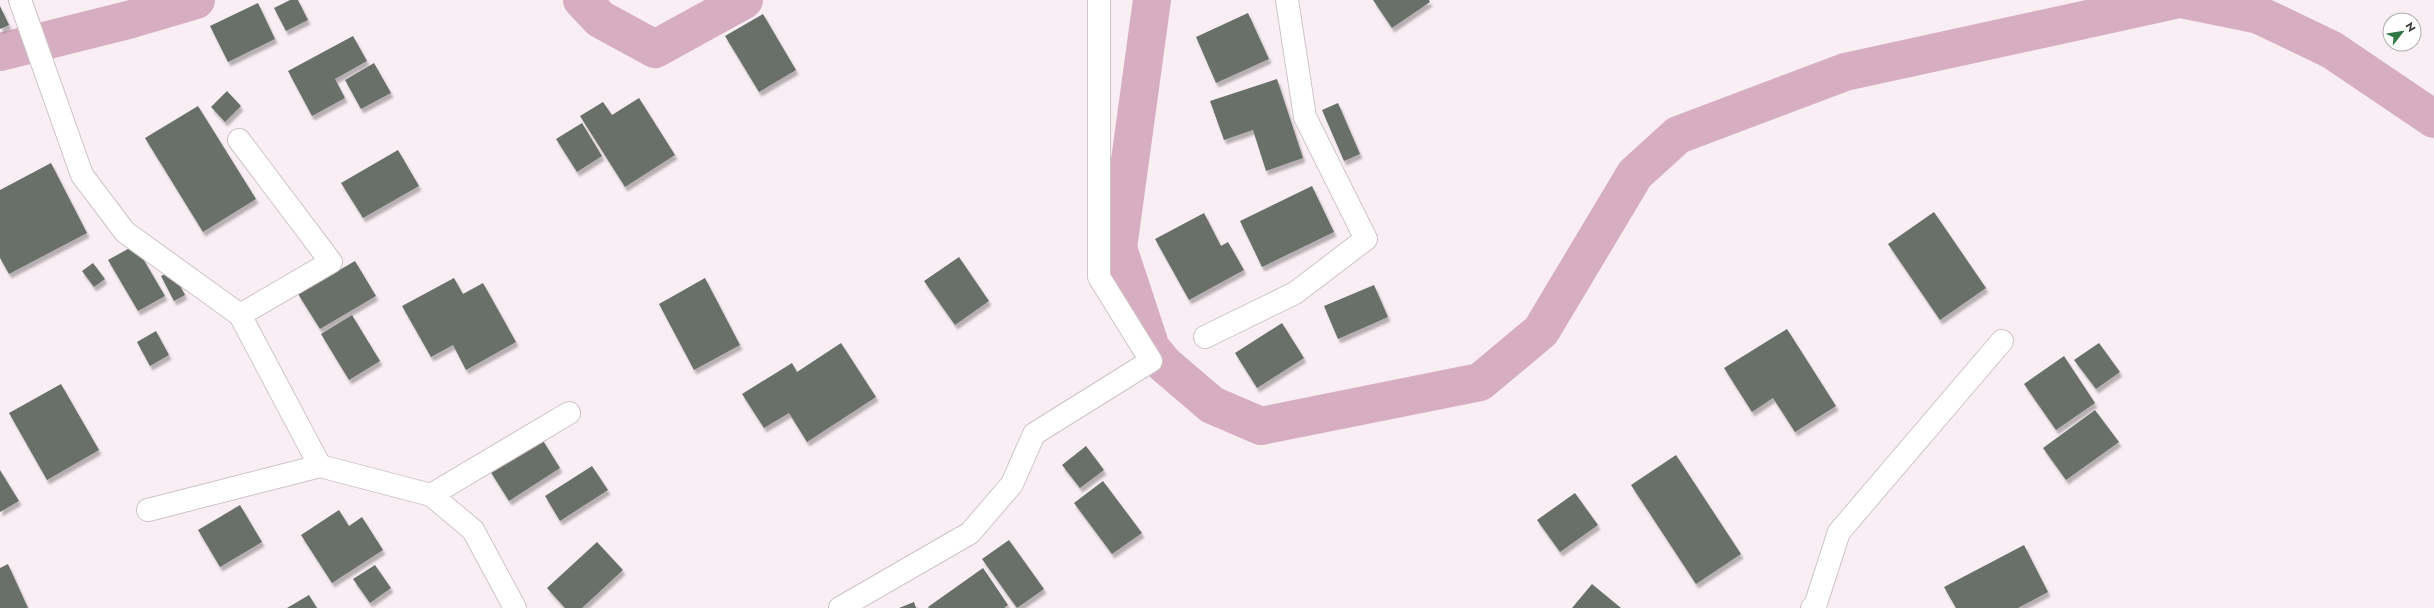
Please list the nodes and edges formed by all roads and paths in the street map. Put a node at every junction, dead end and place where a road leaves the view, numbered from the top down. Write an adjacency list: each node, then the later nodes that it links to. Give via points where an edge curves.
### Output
1 (20, 0): 5 (street, via 82,175 125,232)
2 (1098, 0): 13 (street, via 1099,277 1151,361 1034,434 1012,484 970,533)
3 (1287, 0): 6 (street, via 1304,117 1366,239 1295,293)
4 (239, 140): 5 (street, via 331,262)
5 (240, 315): 9 (street)
6 (1205, 338)
7 (2002, 341): 14 (street, via 1839,532 1815,606)
8 (569, 413): 10 (street)
9 (320, 466): 10 (street); 11 (street)
10 (431, 495): 12 (street, via 473,530)
11 (148, 510)
12 (515, 608)
13 (840, 608)
14 (1812, 608)

